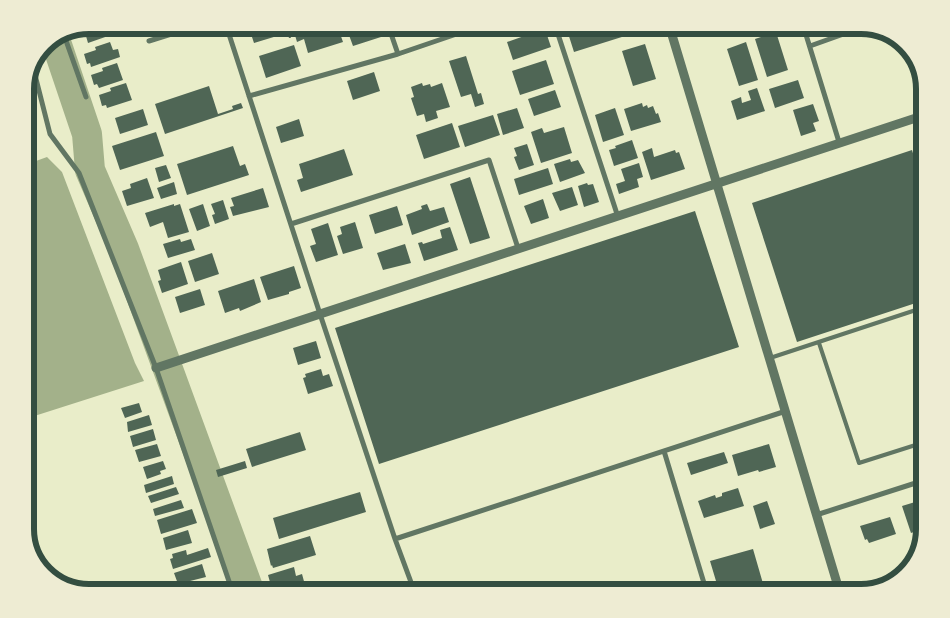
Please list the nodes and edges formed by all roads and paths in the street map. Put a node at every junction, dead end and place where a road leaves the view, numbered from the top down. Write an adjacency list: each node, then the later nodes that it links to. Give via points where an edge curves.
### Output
1 (171, 34): 10 (street)
2 (229, 34): 14 (street)
3 (391, 34): 12 (street)
4 (456, 34): 12 (street)
5 (558, 34): 19 (street)
6 (672, 34): 18 (street)
7 (806, 34): 11 (street)
8 (844, 34): 11 (street)
9 (65, 39): 15 (street)
10 (149, 41)
11 (810, 46): 17 (street)
12 (398, 54): 14 (street)
13 (36, 77): 26 (street, via 50,134 79,173)
14 (249, 96): 20 (street)
15 (86, 97)
16 (916, 118): 17 (street)
17 (839, 142): 18 (street)
18 (718, 183): 19 (street); 25 (street)
19 (618, 217): 21 (street)
20 (291, 224): 21 (street, via 489,160); 23 (street)
21 (518, 248): 23 (street)
22 (916, 310): 24 (lane)
23 (320, 314): 26 (street); 32 (street)
24 (819, 342): 25 (lane); 28 (lane, via 859,463)
25 (770, 358): 27 (street)
26 (156, 368): 33 (street)
27 (786, 411): 29 (street); 31 (street)
28 (916, 445)
29 (664, 451): 32 (street); 35 (street)
30 (916, 483): 31 (street)
31 (816, 515): 36 (street)
32 (395, 539): 34 (street)
33 (230, 584)
34 (412, 584)
35 (704, 584)
36 (837, 584)

